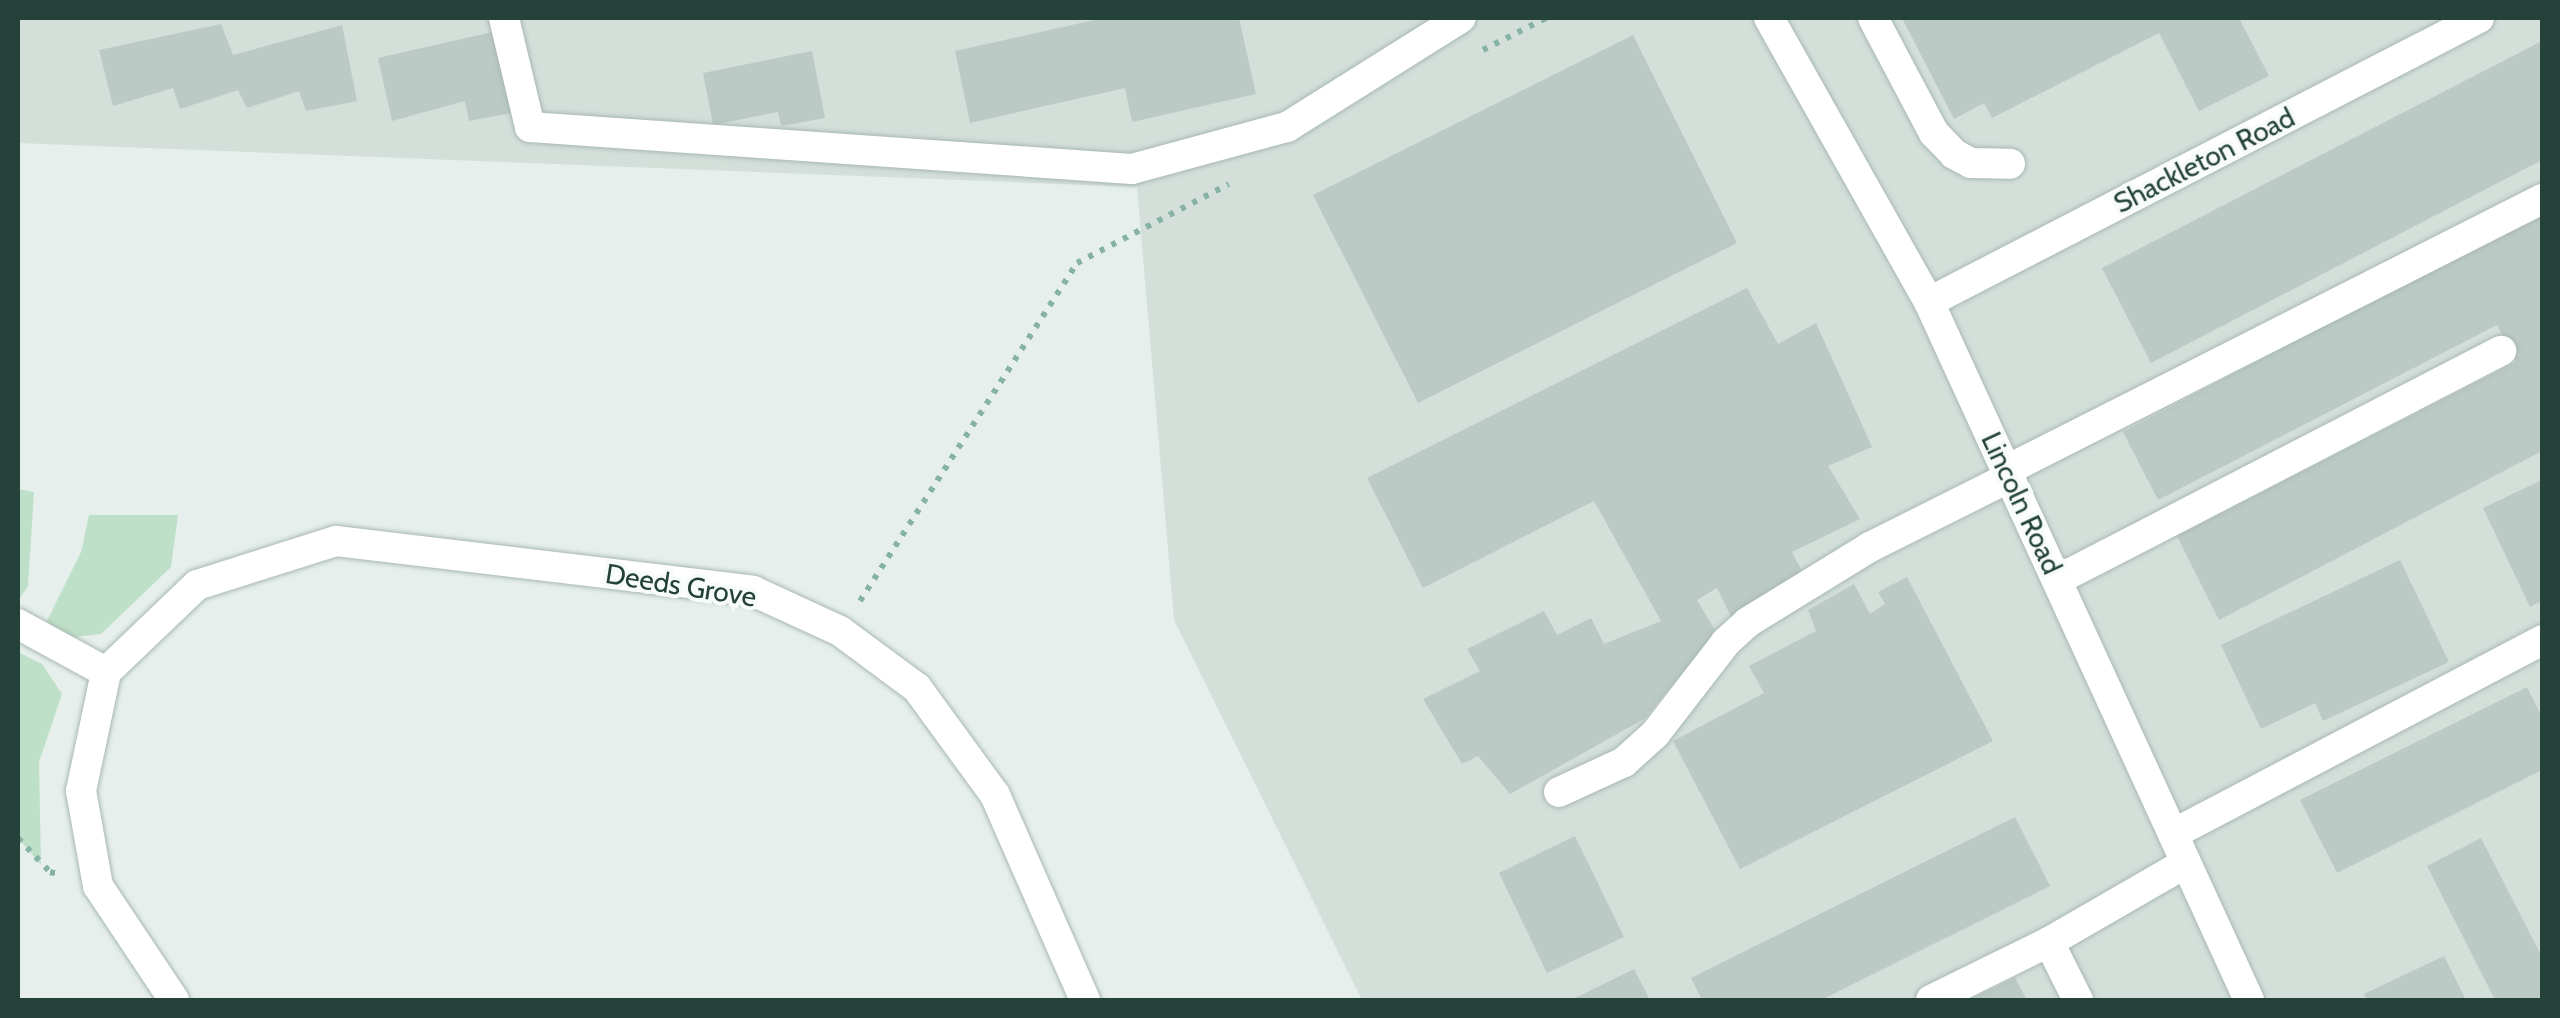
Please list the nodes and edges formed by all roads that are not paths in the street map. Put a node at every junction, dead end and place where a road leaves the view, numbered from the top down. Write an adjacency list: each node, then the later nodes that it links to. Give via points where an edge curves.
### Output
1 (504, 18): 2 (street, via 530,126 1132,169 1288,127)
2 (1462, 18)
3 (1769, 18): 8 (street, Lincoln Road)
4 (1874, 18): 6 (street, via 1944,144 1970,163)
5 (2479, 18): 8 (street, Shackleton Road)
6 (2010, 164)
7 (2542, 199): 10 (street)
8 (1930, 302): 10 (street, Lincoln Road)
9 (2501, 351): 11 (street)
10 (2008, 474): 11 (street, Lincoln Road); 15 (street, via 1870,546 1748,622 1624,762)
11 (2057, 580): 16 (street, Lincoln Road)
12 (18, 624): 14 (street)
13 (2542, 640): 16 (street)
14 (106, 672): 19 (street, via 81,791 98,886); 20 (street, Deeds Grove, via 197,585 336,542 753,591 840,631 917,688 995,795)
15 (1559, 792)
16 (2173, 834): 17 (street, Lincoln Road)
17 (2186, 862): 18 (street); 23 (street, Lincoln Road)
18 (2049, 942): 21 (street); 22 (street)
19 (174, 1000)
20 (1085, 1000)
21 (1932, 1000)
22 (2078, 1000)
23 (2249, 1000)

